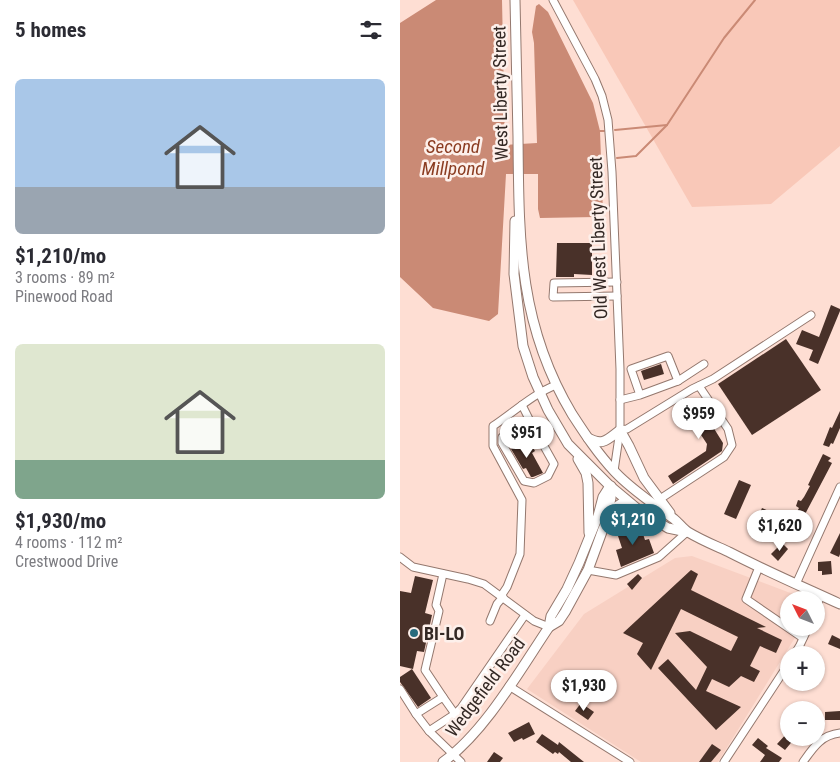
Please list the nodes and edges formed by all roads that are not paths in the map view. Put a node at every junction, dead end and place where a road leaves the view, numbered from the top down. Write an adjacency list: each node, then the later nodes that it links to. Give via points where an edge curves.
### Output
1 (515, 0): 3 (main road, West Liberty Street)
2 (554, 0): 4 (street, Old West Liberty Street, via 595,79 607,114)
3 (518, 185): 11 (main road, West Liberty Street, via 527,299 541,349); 13 (main road, West Liberty Street, via 513,246 515,294 525,356)
4 (616, 282): 5 (street, Old West Liberty Street); 5 (street, via 554,283 553,297)
5 (617, 296): 8 (street, Old West Liberty Street)
6 (811, 315): 12 (street)
7 (704, 364): 10 (street)
8 (620, 369): 9 (street); 15 (street, Old West Liberty Street)
9 (631, 369): 10 (street, via 668,356); 14 (street)
10 (678, 381): 14 (street)
11 (556, 385): 13 (street); 19 (main road, West Liberty Street)
12 (699, 386): 18 (street, via 627,429); 28 (street, via 728,429 732,445 724,457)
13 (539, 391): 16 (street); 20 (main road, West Liberty Street)
14 (640, 395): 15 (street)
15 (620, 400): 18 (street, Old West Liberty Street)
16 (522, 406): 17 (street); 22 (street, via 493,426)
17 (530, 421): 21 (street, via 502,438); 24 (street, via 554,464 548,476 534,483 524,481)
18 (620, 430): 19 (main road, via 602,442); 23 (street, Old West Liberty Street); 28 (main road, via 644,478)
19 (587, 438): 23 (main road, West Liberty Street)
20 (568, 444): 26 (main road, West Liberty Street); 33 (main road, via 586,473)
21 (505, 448): 22 (street); 24 (street)
22 (496, 452): 25 (street)
23 (614, 471): 26 (main road, Old West Liberty Street); 30 (main road, West Liberty Street)
24 (521, 475): 25 (street)
25 (511, 480): 40 (street, via 522,500 520,554)
26 (610, 486): 29 (main road, West Liberty Street); 31 (main road, via 611,498); 33 (main road, Wedgefield Road, via 603,497)
27 (840, 487): 38 (street)
28 (660, 499): 30 (main road)
29 (640, 511): 31 (main road, via 626,504 618,505); 32 (main road, via 668,528)
30 (674, 520): 32 (main road)
31 (603, 529): 36 (main road, Wedgefield Road)
32 (687, 532): 35 (main road); 36 (street, via 660,558 616,575)
33 (590, 537): 45 (main road, Wedgefield Road, via 551,616)
34 (400, 557): 37 (street, via 414,567)
35 (759, 567): 38 (main road); 46 (street, via 746,598)
36 (588, 570): 45 (main road, Wedgefield Road, via 559,621)
37 (443, 574): 40 (street, via 477,581); 51 (street, via 436,605 439,611 425,670)
38 (796, 584): 39 (main road)
39 (812, 591)
40 (502, 596): 43 (street); 44 (street)
41 (825, 597): 42 (main road)
42 (840, 604)
43 (526, 615): 45 (street, via 534,622); 53 (street)
44 (490, 621)
45 (549, 627): 49 (main road, Wedgefield Road)
46 (804, 638): 47 (street)
47 (799, 646)
48 (780, 677): 60 (street)
49 (509, 686): 56 (main road, Wedgefield Road); 59 (street)
50 (400, 689): 52 (street)
51 (443, 697): 52 (street); 53 (street)
52 (416, 714): 54 (street)
53 (455, 714): 54 (street)
54 (429, 731): 56 (street)
55 (840, 733): 61 (street, via 819,741)
56 (453, 755): 57 (main road, Wedgefield Road); 58 (street)
57 (443, 762)
58 (461, 762)
59 (630, 762)
60 (724, 762)
61 (803, 762)

